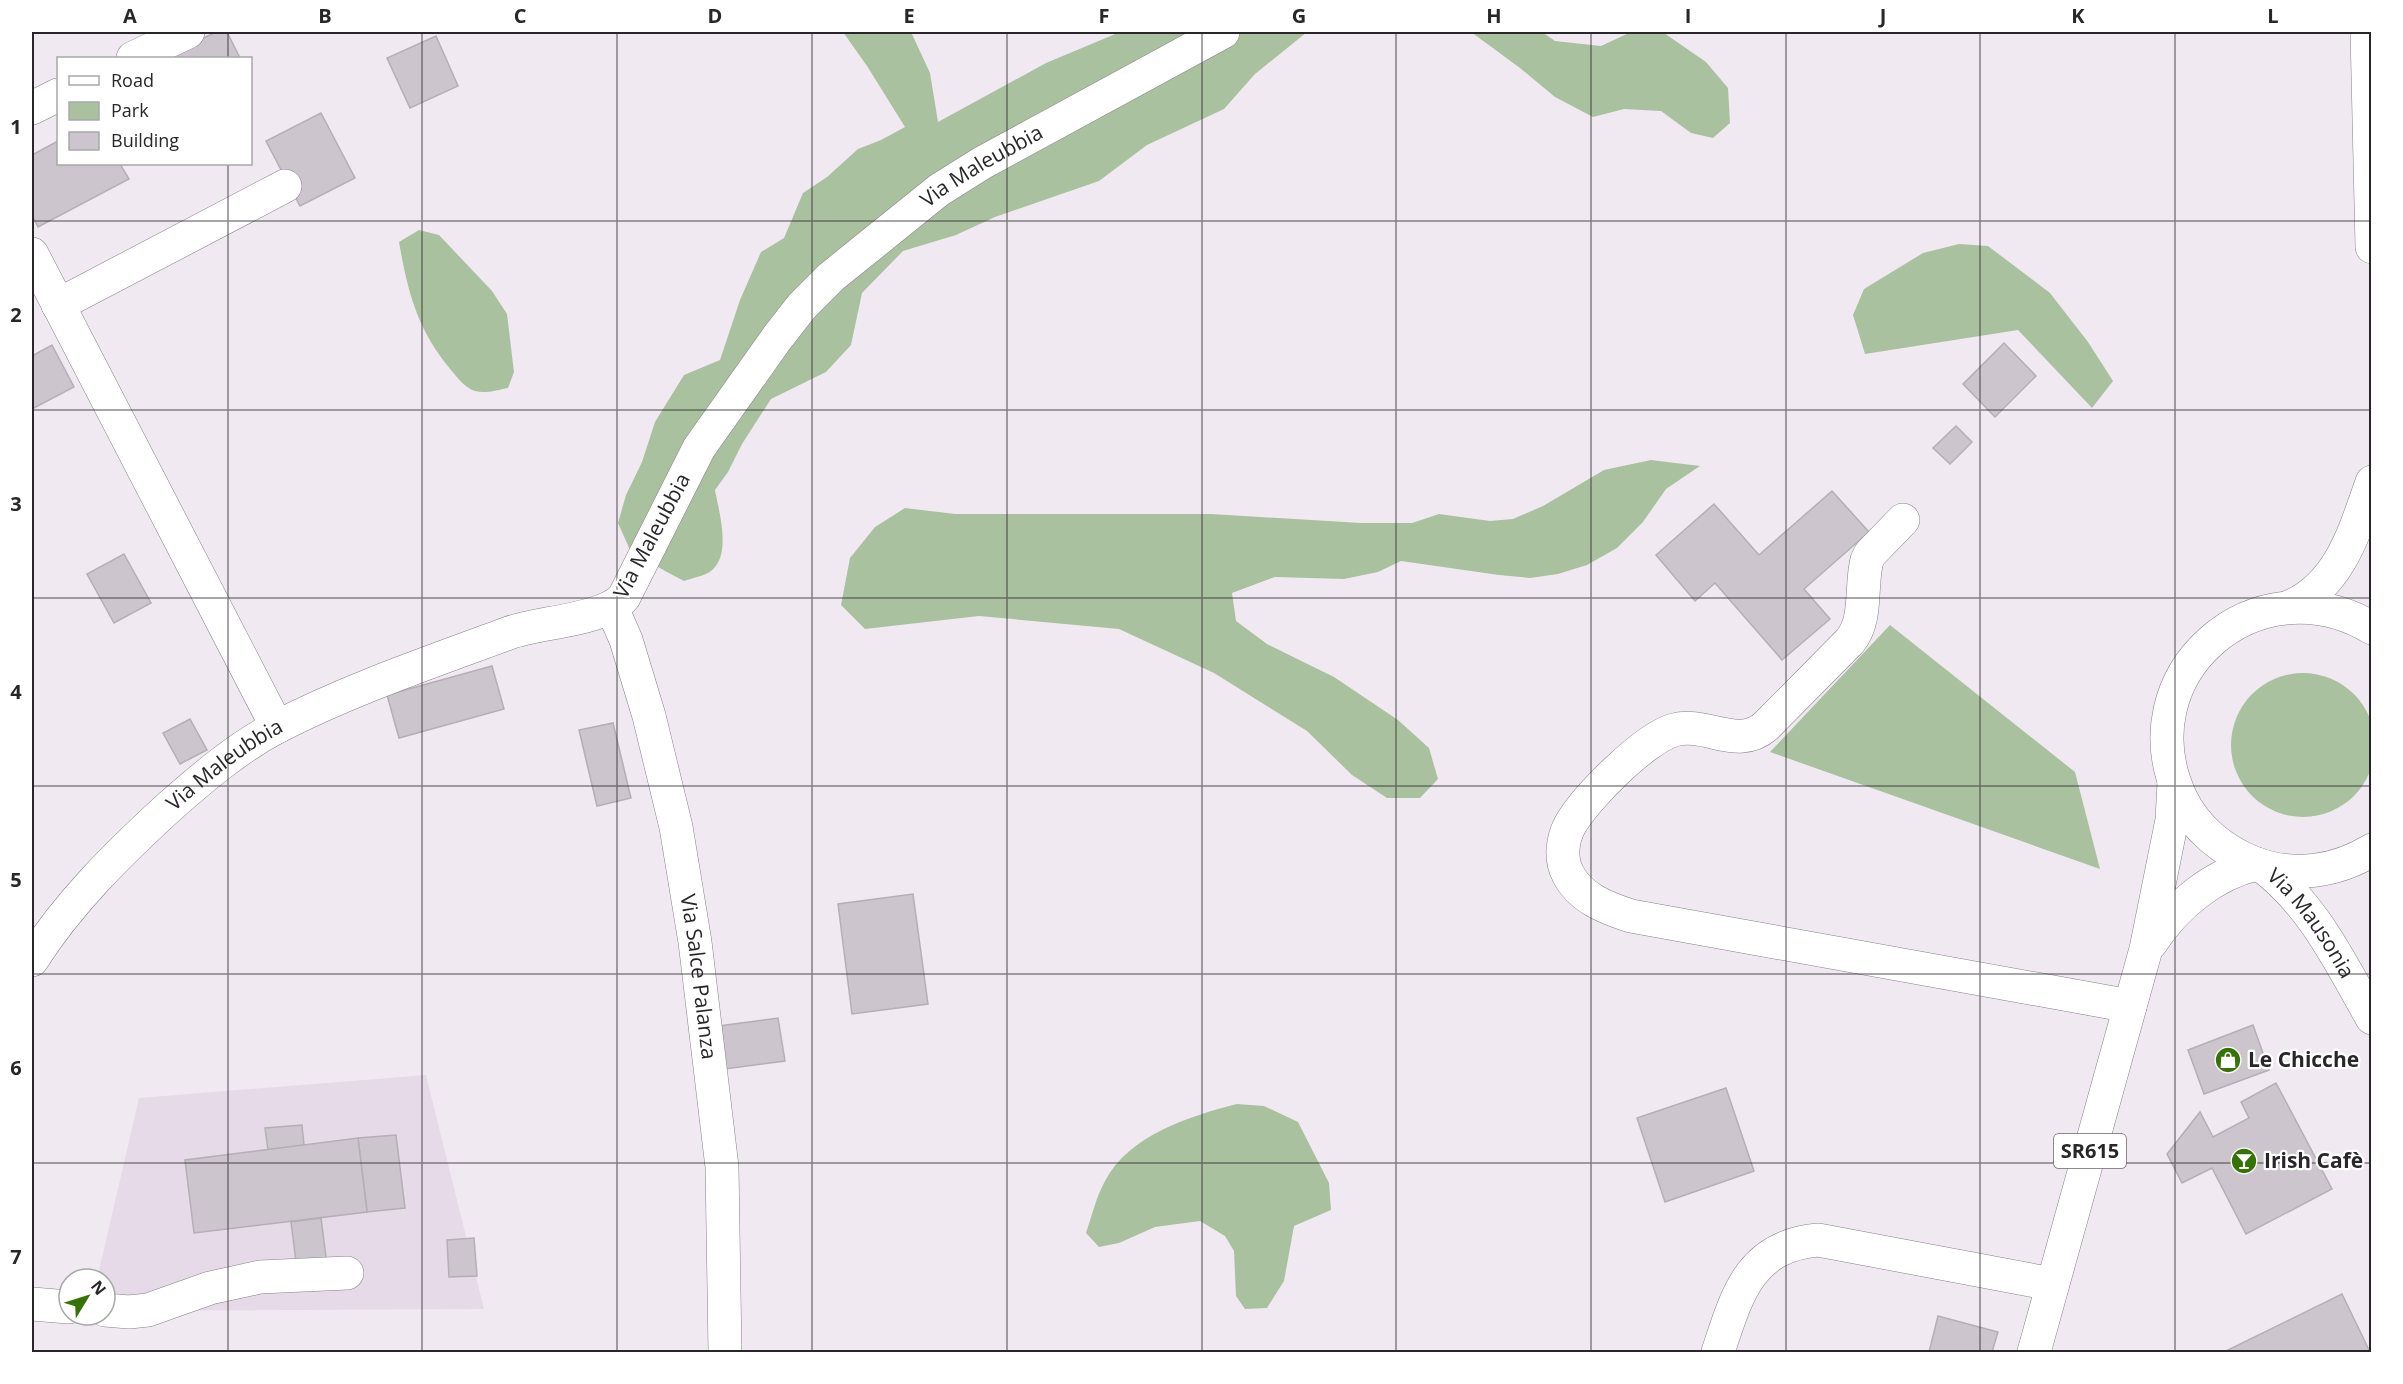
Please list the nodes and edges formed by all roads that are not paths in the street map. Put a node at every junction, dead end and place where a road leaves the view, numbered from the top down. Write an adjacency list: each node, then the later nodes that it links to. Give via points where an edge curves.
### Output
1 (188, 32): 4 (street)
2 (1223, 32): 14 (street, Via Maleubbia, via 974,168 939,190 831,277 777,338 699,448 624,597)
3 (2367, 32): 8 (street)
4 (135, 57)
5 (57, 96): 6 (street)
6 (32, 108)
7 (285, 186): 10 (street)
8 (2372, 247)
9 (32, 254): 10 (street)
10 (58, 305): 16 (street)
11 (2372, 482): 13 (street, via 2357,525 2332,574 2310,596)
12 (1903, 519): 22 (street, via 1867,560 1861,620 1850,641 1755,734 1737,737 1682,728 1663,734 1644,748 1602,786 1570,826 1563,847 1565,868 1583,894 1631,916)
13 (2289, 607): 15 (street, via 2338,613); 17 (street, via 2254,614 2232,625 2204,647 2189,666 2175,693 2168,723 2167,747)
14 (612, 608): 16 (street, Via Maleubbia, via 521,629 373,683); 29 (street, Via Salce Palanza, via 649,716 676,827 695,942 722,1167)
15 (2372, 628)
16 (277, 727): 21 (street, Via Maleubbia, via 237,752 138,835 85,890)
17 (2174, 782): 19 (street, via 2190,815 2206,833 2224,848); 20 (street, SR615, via 2172,820)
18 (2372, 850): 19 (street, via 2320,870 2300,872)
19 (2259, 865): 20 (street, SR615, via 2229,873 2208,885 2172,916); 23 (street, Via Mausonia, via 2292,893 2319,927)
20 (2146, 949): 22 (street, SR615)
21 (32, 960)
22 (2130, 1006): 25 (street, SR615)
23 (2372, 1018)
24 (347, 1273): 28 (street, via 234,1281 148,1310)
25 (2052, 1284): 30 (street, via 1818,1240 1802,1241 1772,1253 1748,1277); 31 (street, SR615)
26 (32, 1304): 27 (street)
27 (57, 1306)
28 (117, 1311)
29 (725, 1353)
30 (1718, 1353)
31 (2034, 1353)

